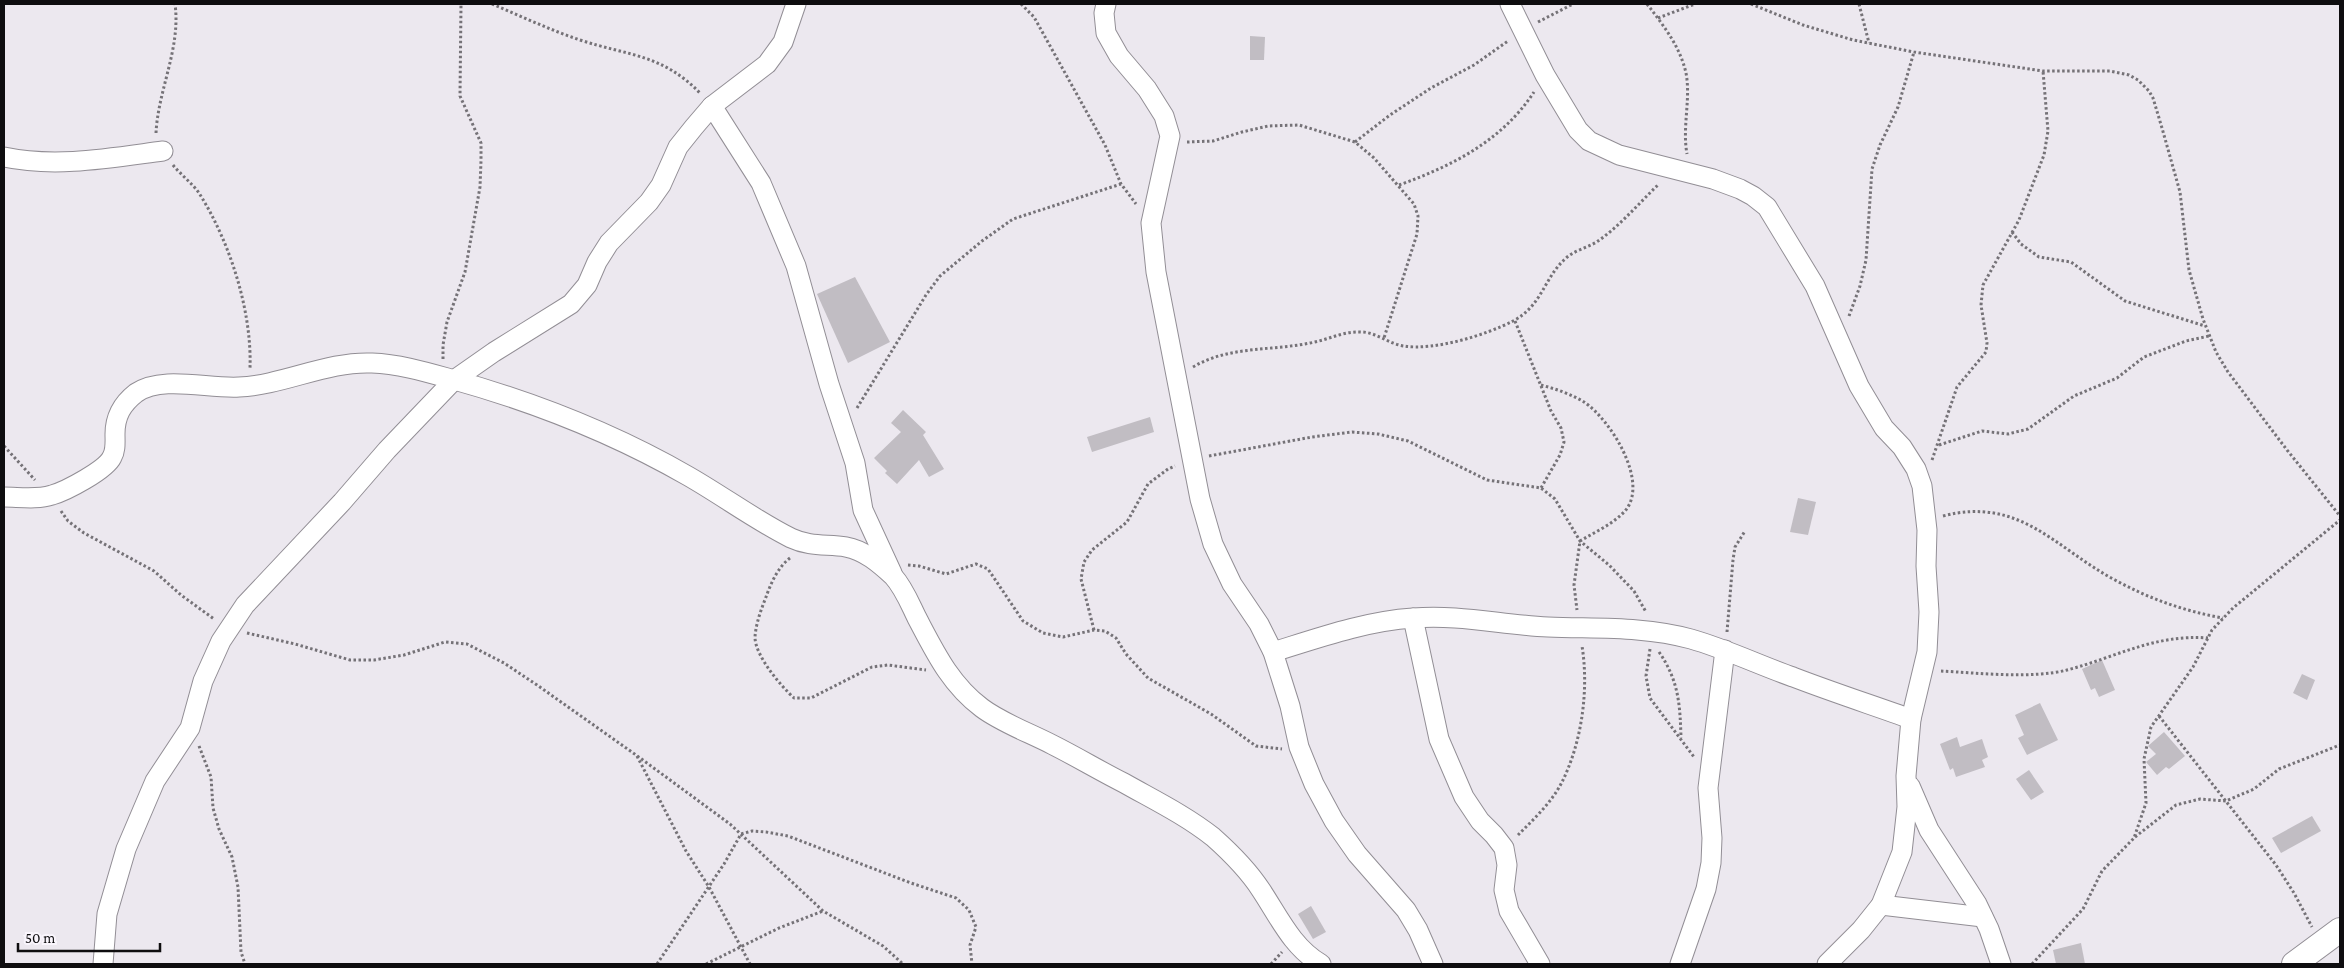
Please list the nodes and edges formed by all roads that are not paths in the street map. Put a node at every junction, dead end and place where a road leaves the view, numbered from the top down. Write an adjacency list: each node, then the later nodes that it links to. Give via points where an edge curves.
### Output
1 (796, 4): 4 (street, via 783,42 767,64)
2 (1106, 4): 12 (street, via 1106,33 1119,56 1147,89 1164,116 1170,136 1151,223 1156,272 1192,460 1213,544 1232,584)
3 (1510, 4): 13 (street, via 1545,75 1578,130 1589,141 1619,155 1682,171 1753,196 1767,207 1815,286 1859,386 1884,428 1906,454 1919,479 1926,521 1929,612 1927,652)
4 (712, 106): 7 (street, via 678,147 649,202 609,243 587,285 571,304); 9 (street, via 746,156 776,215 796,266 855,463 863,510)
5 (163, 151): 6 (street, via 82,161 29,162)
6 (4, 157)
7 (449, 378): 8 (street, via 371,362 250,387 167,383 146,388 131,399 117,416 116,448 112,460 50,496); 9 (street, via 497,391 588,425 682,472 760,522 805,544 848,547 862,552); 18 (street, via 342,502 245,605 221,642 203,681 190,728 155,781 126,849 107,914)
8 (4, 496)
9 (892, 573): 19 (street, via 944,670 959,688 984,710 1076,756 1175,811 1212,836 1239,861 1293,941)
10 (1413, 618): 11 (street, via 1620,628 1652,636 1690,639); 12 (street, via 1358,628); 21 (street, via 1434,720 1451,771 1464,798 1504,848 1507,865 1504,890 1509,911)
11 (1725, 650): 13 (street); 22 (street, via 1708,788 1711,863 1706,889)
12 (1273, 652): 20 (street, via 1299,747 1314,784 1357,854 1406,910)
13 (1911, 719): 14 (street)
14 (1906, 776): 15 (street, via 1907,807 1902,852); 16 (street, via 1929,830)
15 (1881, 905): 16 (street); 23 (street)
16 (1983, 917): 24 (street)
17 (2340, 930): 25 (street)
18 (103, 964)
19 (1321, 964)
20 (1432, 964)
21 (1540, 964)
22 (1680, 964)
23 (1827, 964)
24 (2001, 964)
25 (2294, 964)

